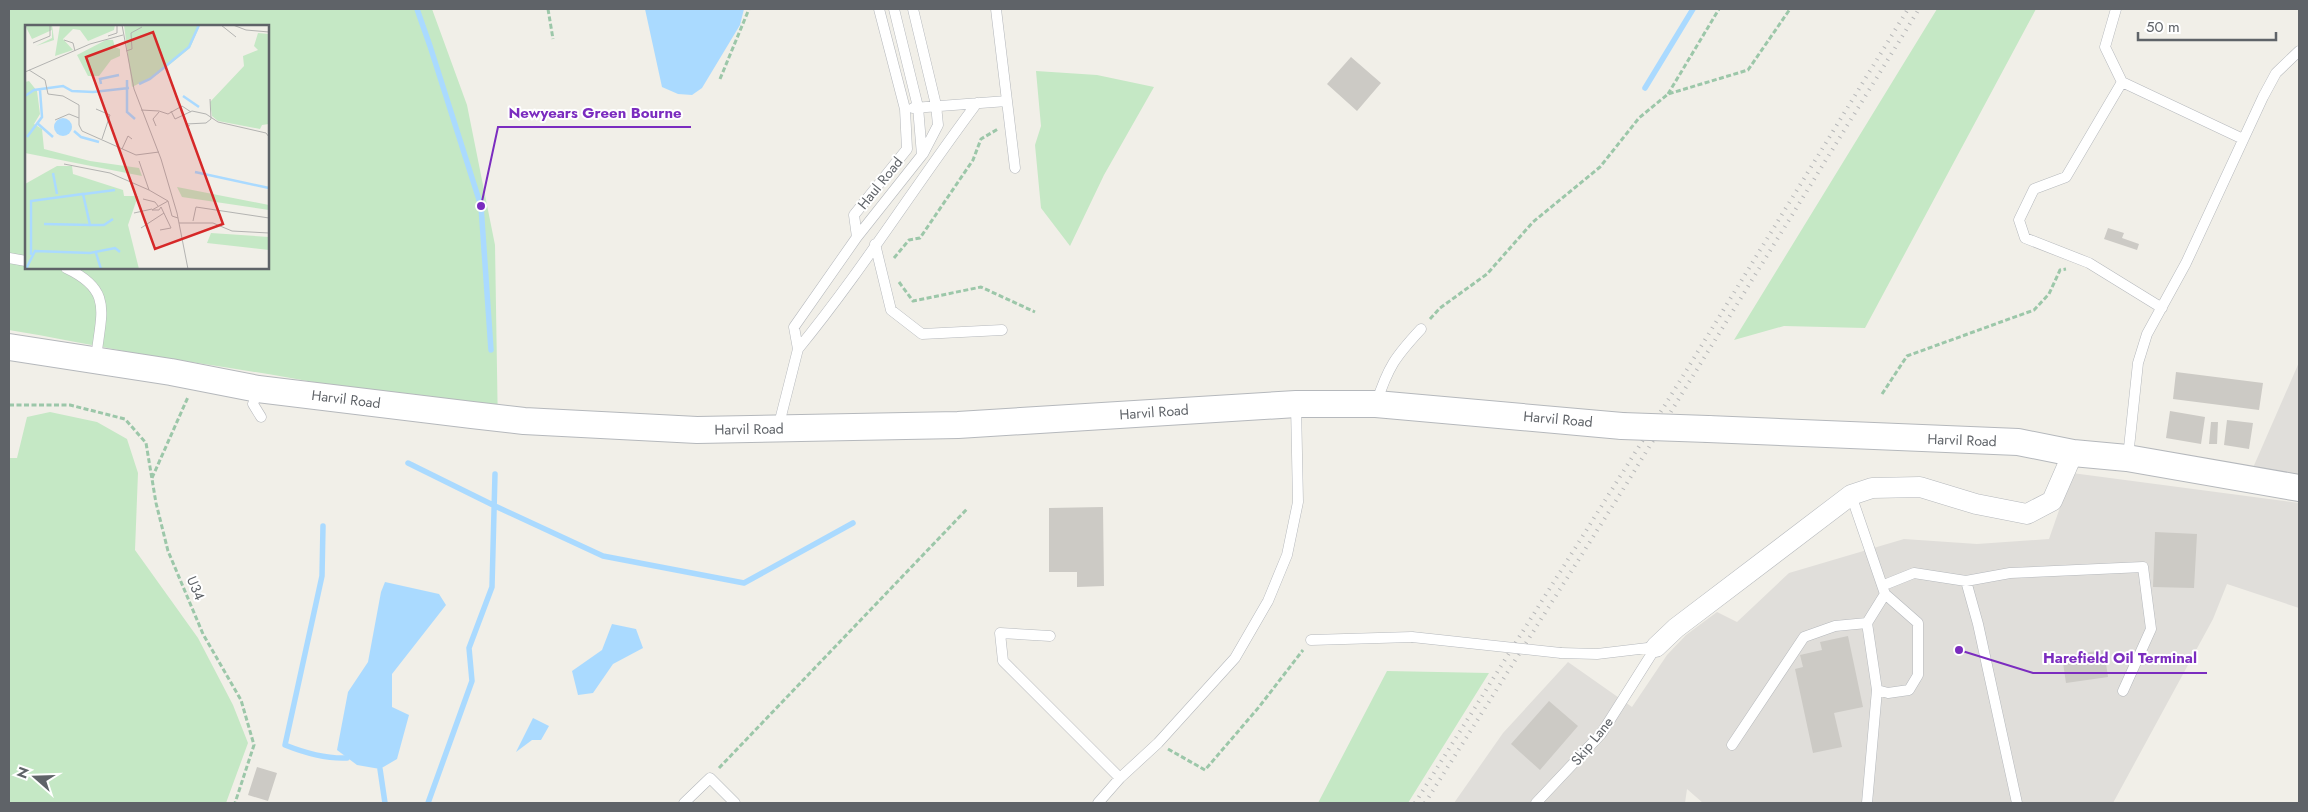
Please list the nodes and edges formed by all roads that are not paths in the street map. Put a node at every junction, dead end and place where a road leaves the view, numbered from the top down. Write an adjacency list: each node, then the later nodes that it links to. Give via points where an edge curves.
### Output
1 (879, 9): 12 (lane, Haul Road)
2 (894, 9): 11 (lane)
3 (912, 9): 10 (lane)
4 (996, 9): 8 (lane)
5 (2116, 9): 7 (lane, via 2105,47)
6 (2299, 51): 13 (lane, via 2276,73)
7 (2122, 82): 13 (lane); 21 (lane, via 2066,177 2034,189 2019,220 2025,238 2089,263)
8 (1007, 101): 9 (lane); 15 (lane)
9 (977, 103): 10 (lane); 17 (lane)
10 (936, 105): 11 (lane); 14 (lane, via 938,125)
11 (918, 107): 12 (lane); 14 (lane)
12 (905, 109): 16 (lane, Haul Road, via 906,149 854,215)
13 (2243, 139): 21 (lane)
14 (922, 155): 16 (lane)
15 (1016, 168)
16 (857, 237): 25 (lane, via 794,327)
17 (875, 244): 23 (lane, via 891,310 922,334); 25 (lane)
18 (9, 258): 19 (lane)
19 (25, 261)
20 (68, 269): 26 (lane, via 91,282 98,291 101,304)
21 (2162, 308): 33 (lane, via 2147,334 2138,364)
22 (1421, 329): 29 (lane, via 1387,371)
23 (1002, 330)
24 (9, 347): 26 (street, Harvil Road)
25 (798, 349): 31 (lane)
26 (96, 360): 27 (street, Harvil Road)
27 (258, 389): 30 (lane, via 253,404); 31 (street, Harvil Road, via 524,421 697,430)
28 (1296, 404): 29 (street, Harvil Road); 31 (street, Harvil Road, via 958,425); 45 (lane, via 1298,502 1286,555 1268,601 1235,658 1158,743)
29 (1376, 404): 32 (street, Harvil Road, bridge, via 1622,426 2018,442)
30 (261, 417)
31 (778, 429)
32 (2073, 453): 33 (street, Harvil Road); 35 (street, via 2052,501 2026,514 1976,504 1920,486 1872,488)
33 (2128, 458): 34 (street, Harvil Road)
34 (2299, 488)
35 (1852, 495): 37 (lane); 41 (street, via 1684,622)
36 (1966, 581): 37 (lane, via 1914,573); 43 (lane, via 2010,573 2143,567 2151,629); 51 (lane)
37 (1885, 590): 38 (lane); 42 (lane, via 1918,623 1918,675 1910,690 1888,693)
38 (1866, 623): 42 (lane); 44 (lane, via 1835,626 1804,638)
39 (1050, 636): 45 (lane, via 1000,634 1003,661)
40 (1311, 640): 41 (lane, bridge, via 1412,637 1597,654)
41 (1656, 647): 49 (lane, Skip Lane, via 1601,734)
42 (1877, 690): 50 (lane)
43 (2123, 690)
44 (1732, 745)
45 (1120, 778): 48 (lane)
46 (684, 803): 47 (lane, via 710,778)
47 (735, 803)
48 (1098, 803)
49 (1536, 803)
50 (1867, 803)
51 (2016, 803)

